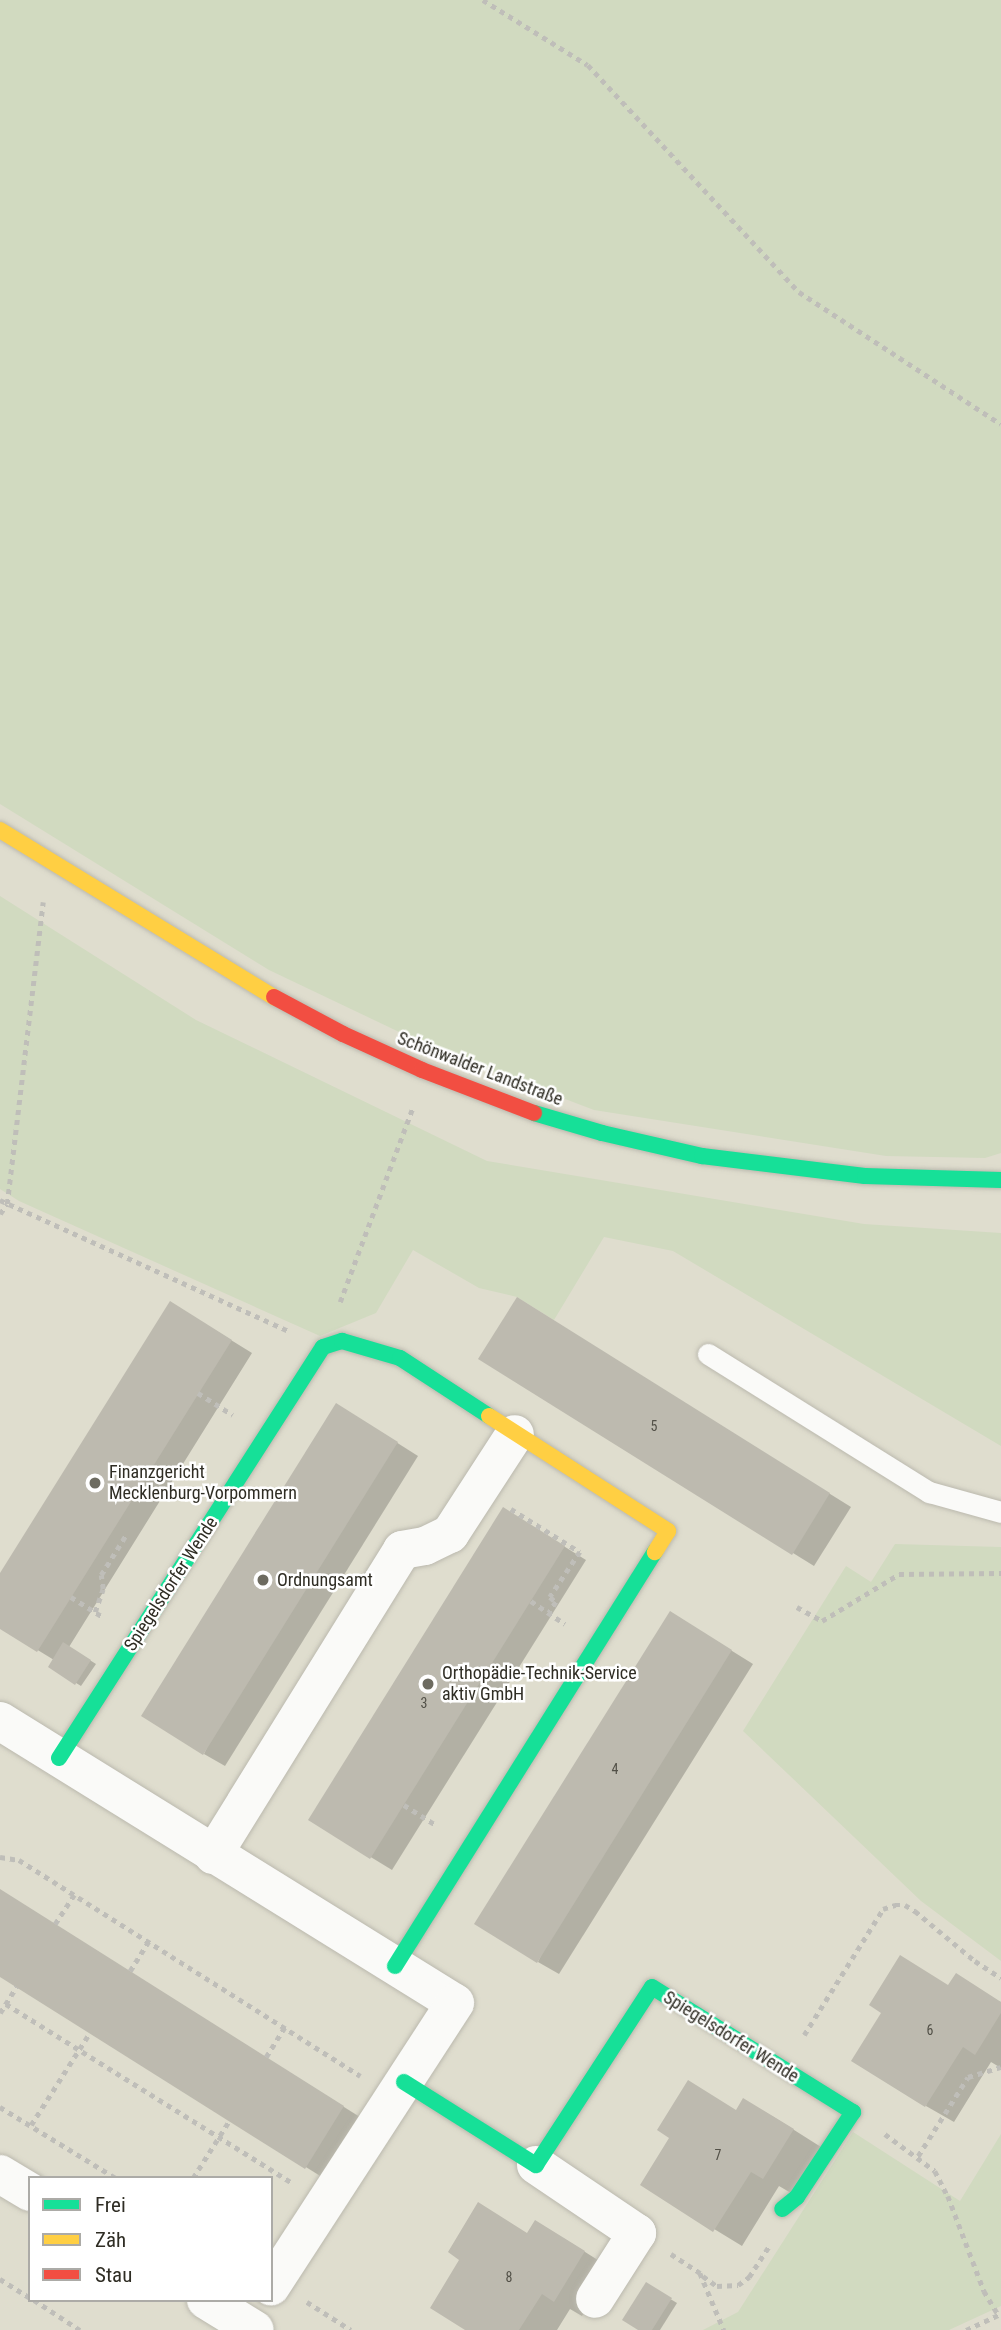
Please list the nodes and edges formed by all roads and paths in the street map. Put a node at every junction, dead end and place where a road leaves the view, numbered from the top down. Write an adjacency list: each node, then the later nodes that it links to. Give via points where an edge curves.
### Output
1 (483, 0): 2 (path, via 588,65 799,292)
2 (1001, 424)
3 (0, 830): 6 (street, Schönwalder Landstraße, via 244,981 343,1034 520,1109 702,1156 865,1176)
4 (45, 891): 8 (path)
5 (417, 1096): 10 (path)
6 (1001, 1180)
7 (0, 1199): 8 (path)
8 (6, 1204): 9 (path); 10 (path)
9 (0, 1214)
10 (323, 1347): 14 (street, via 342,1341 400,1358); 25 (street, Spiegelsdorfer Wende)
11 (708, 1354): 16 (lane, via 929,1492)
12 (198, 1393): 13 (path)
13 (221, 1407)
14 (515, 1434): 15 (street); 33 (street, via 668,1531)
15 (479, 1489): 20 (path, via 580,1552 550,1597 556,1602 549,1613); 28 (street, via 450,1534 402,1550)
16 (1001, 1512)
17 (126, 1535): 23 (path, via 101,1575 103,1589)
18 (1001, 1573): 21 (path, via 899,1574 822,1622)
19 (71, 1597): 22 (path)
20 (531, 1601)
21 (797, 1607)
22 (89, 1609)
23 (95, 1612)
24 (0, 1721): 25 (street)
25 (59, 1758): 28 (street)
26 (404, 1805): 27 (path)
27 (424, 1817)
28 (213, 1855): 33 (street)
29 (0, 1857): 30 (path, via 19,1860)
30 (74, 1895): 31 (path); 32 (path)
31 (55, 1924)
32 (149, 1941): 34 (path); 39 (path)
33 (395, 1966): 45 (street, via 455,2003)
34 (130, 1971)
35 (1001, 1978): 44 (path, via 905,1905 883,1909)
36 (16, 1987): 37 (path)
37 (6, 2004): 38 (path); 41 (path)
38 (0, 2013)
39 (285, 2027): 42 (path); 45 (path)
40 (89, 2034): 41 (path)
41 (79, 2050): 48 (path); 49 (path)
42 (266, 2057)
43 (1001, 2067): 64 (path, via 968,2077 918,2156 935,2171 948,2196 984,2291)
44 (783, 2068): 50 (street, Spiegelsdorfer Wende, via 652,1987); 54 (street, Spiegelsdorfer Wende, via 853,2112 797,2197)
45 (399, 2090): 50 (street); 53 (street)
46 (0, 2107): 48 (path)
47 (229, 2121): 49 (path)
48 (31, 2125): 51 (path)
49 (218, 2137): 52 (path); 53 (path)
50 (536, 2165): 55 (street)
51 (113, 2176)
52 (194, 2176)
53 (325, 2204): 58 (street)
54 (782, 2209): 56 (path, via 782,2226 749,2277 727,2288)
55 (637, 2233): 56 (path); 60 (street)
56 (700, 2273): 67 (path)
57 (0, 2278): 59 (path)
58 (273, 2287)
59 (28, 2296)
60 (595, 2299)
61 (37, 2302): 65 (path)
62 (228, 2302): 63 (street)
63 (262, 2305): 66 (path)
64 (1000, 2314): 68 (path)
65 (80, 2330)
66 (351, 2330)
67 (724, 2330)
68 (966, 2330)

